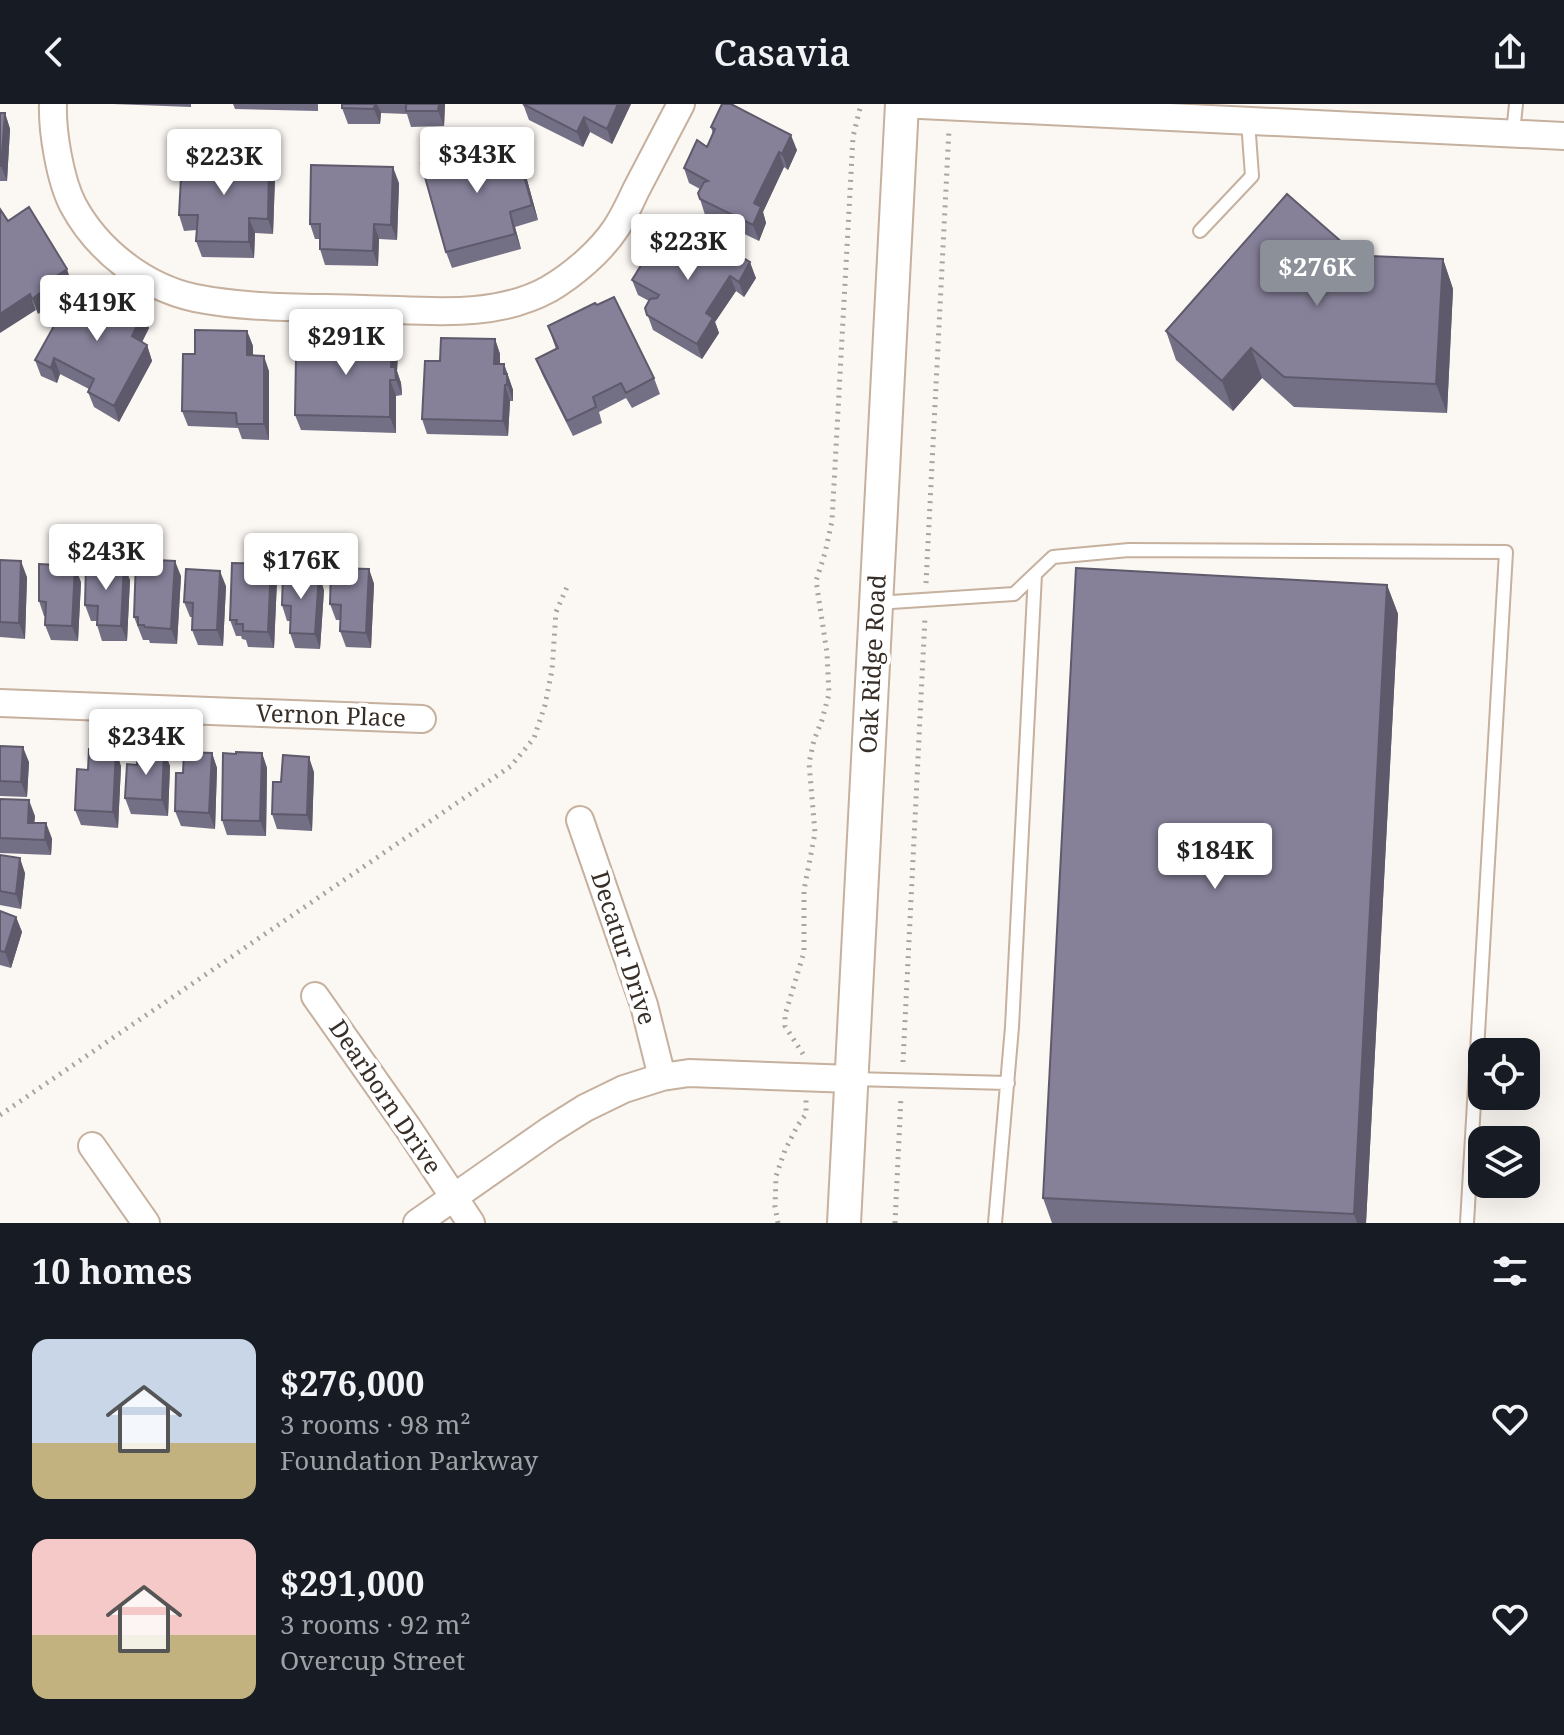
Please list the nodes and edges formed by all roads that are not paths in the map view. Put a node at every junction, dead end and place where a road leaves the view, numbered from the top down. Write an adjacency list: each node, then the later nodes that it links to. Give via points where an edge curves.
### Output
1 (53, 104): 2 (street, via 57,150 71,201 108,250 151,282 194,298 241,304 459,311 523,300 549,289 584,262 616,228)
2 (681, 104)
3 (901, 104): 5 (street); 11 (street, Oak Ridge Road)
4 (1516, 104): 7 (lane)
5 (1182, 111): 6 (street)
6 (1248, 121): 7 (street); 9 (lane, via 1252,176)
7 (1513, 133): 8 (street)
8 (1564, 136)
9 (1200, 231)
10 (1035, 574): 11 (lane, via 1014,594); 18 (lane); 26 (lane, via 1053,557 1129,550 1506,552)
11 (876, 603): 17 (street, Oak Ridge Road)
12 (0, 703): 13 (street, Vernon Place)
13 (422, 719)
14 (580, 820): 16 (street, Decatur Drive, via 644,1005)
15 (315, 996): 20 (street, Dearborn Drive)
16 (662, 1077): 17 (street, via 689,1073); 20 (street, via 585,1108)
17 (852, 1079): 18 (lane); 24 (street, Oak Ridge Road)
18 (1008, 1083): 25 (lane)
19 (92, 1146): 21 (street)
20 (454, 1198): 22 (street); 23 (street, Dearborn Drive)
21 (146, 1223)
22 (417, 1223)
23 (471, 1223)
24 (844, 1223)
25 (995, 1223)
26 (1467, 1223)

